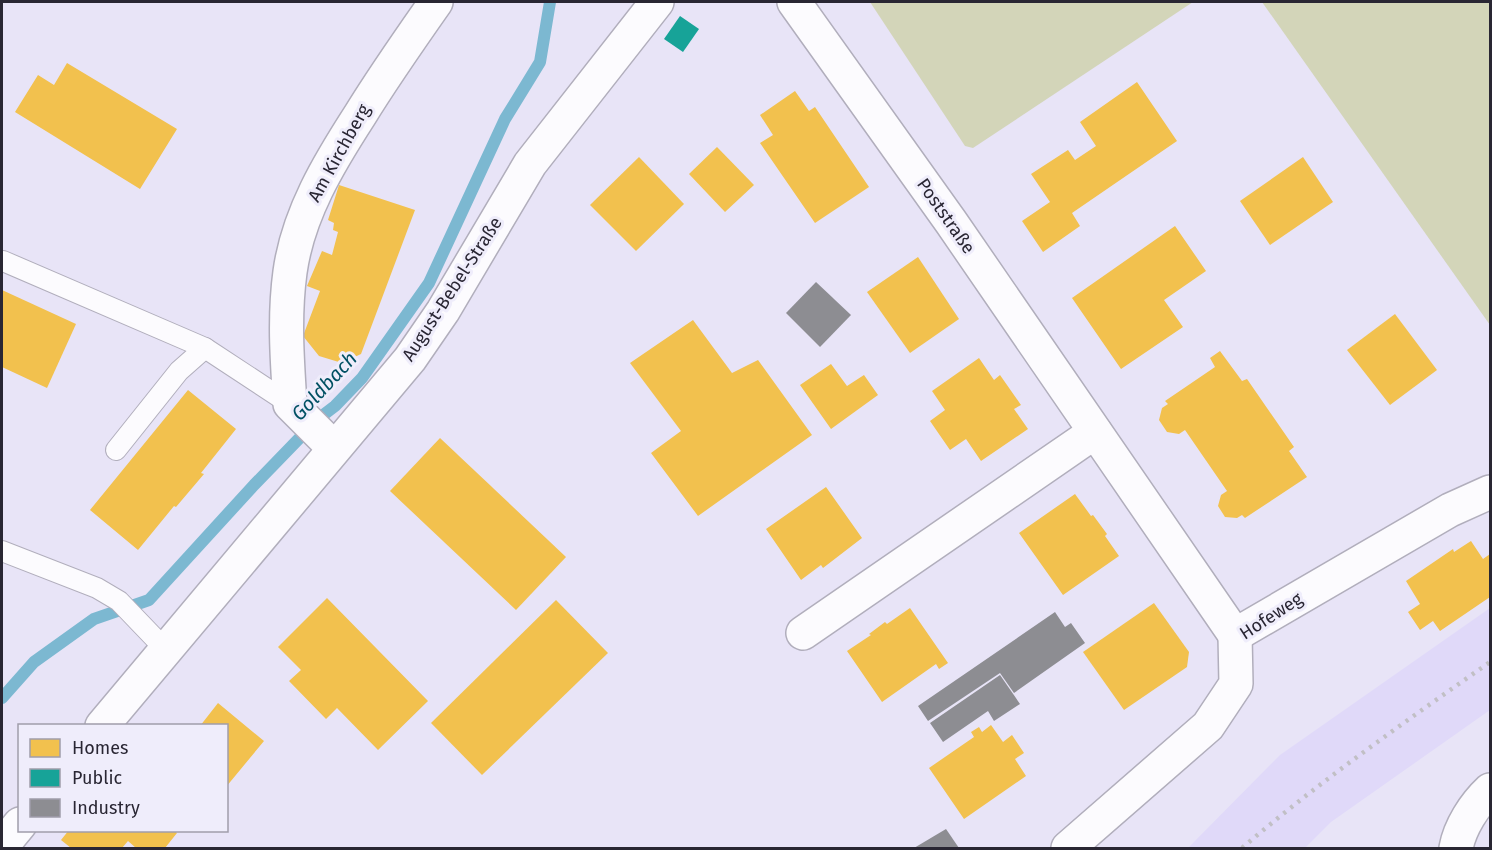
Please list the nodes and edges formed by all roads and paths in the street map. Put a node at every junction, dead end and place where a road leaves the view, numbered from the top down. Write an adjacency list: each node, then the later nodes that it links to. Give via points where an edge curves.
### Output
1 (436, 2): 6 (street, Am Kirchberg, via 332,158 302,226 291,270 285,321)
2 (657, 2): 8 (street, August-Bebel-Straße, via 530,164 443,311 410,358)
3 (794, 2): 7 (street, Poststraße)
4 (3, 261): 5 (lane)
5 (205, 348): 6 (lane); 9 (lane, via 179,371)
6 (296, 409): 8 (street)
7 (1095, 432): 12 (street); 13 (street, Poststraße)
8 (334, 448): 14 (street, August-Bebel-Straße)
9 (116, 450)
10 (1491, 492): 13 (street, Hofeweg, via 1450,510)
11 (2, 551): 14 (lane, via 97,588 118,601)
12 (803, 633)
13 (1235, 635): 19 (street, Hofeweg, via 1236,684 1208,726)
14 (165, 649): 15 (street, August-Bebel-Straße)
15 (104, 724)
16 (1491, 790): 20 (street, via 1459,833)
17 (18, 826): 18 (street)
18 (2, 846)
19 (1068, 849)
20 (1456, 849)

